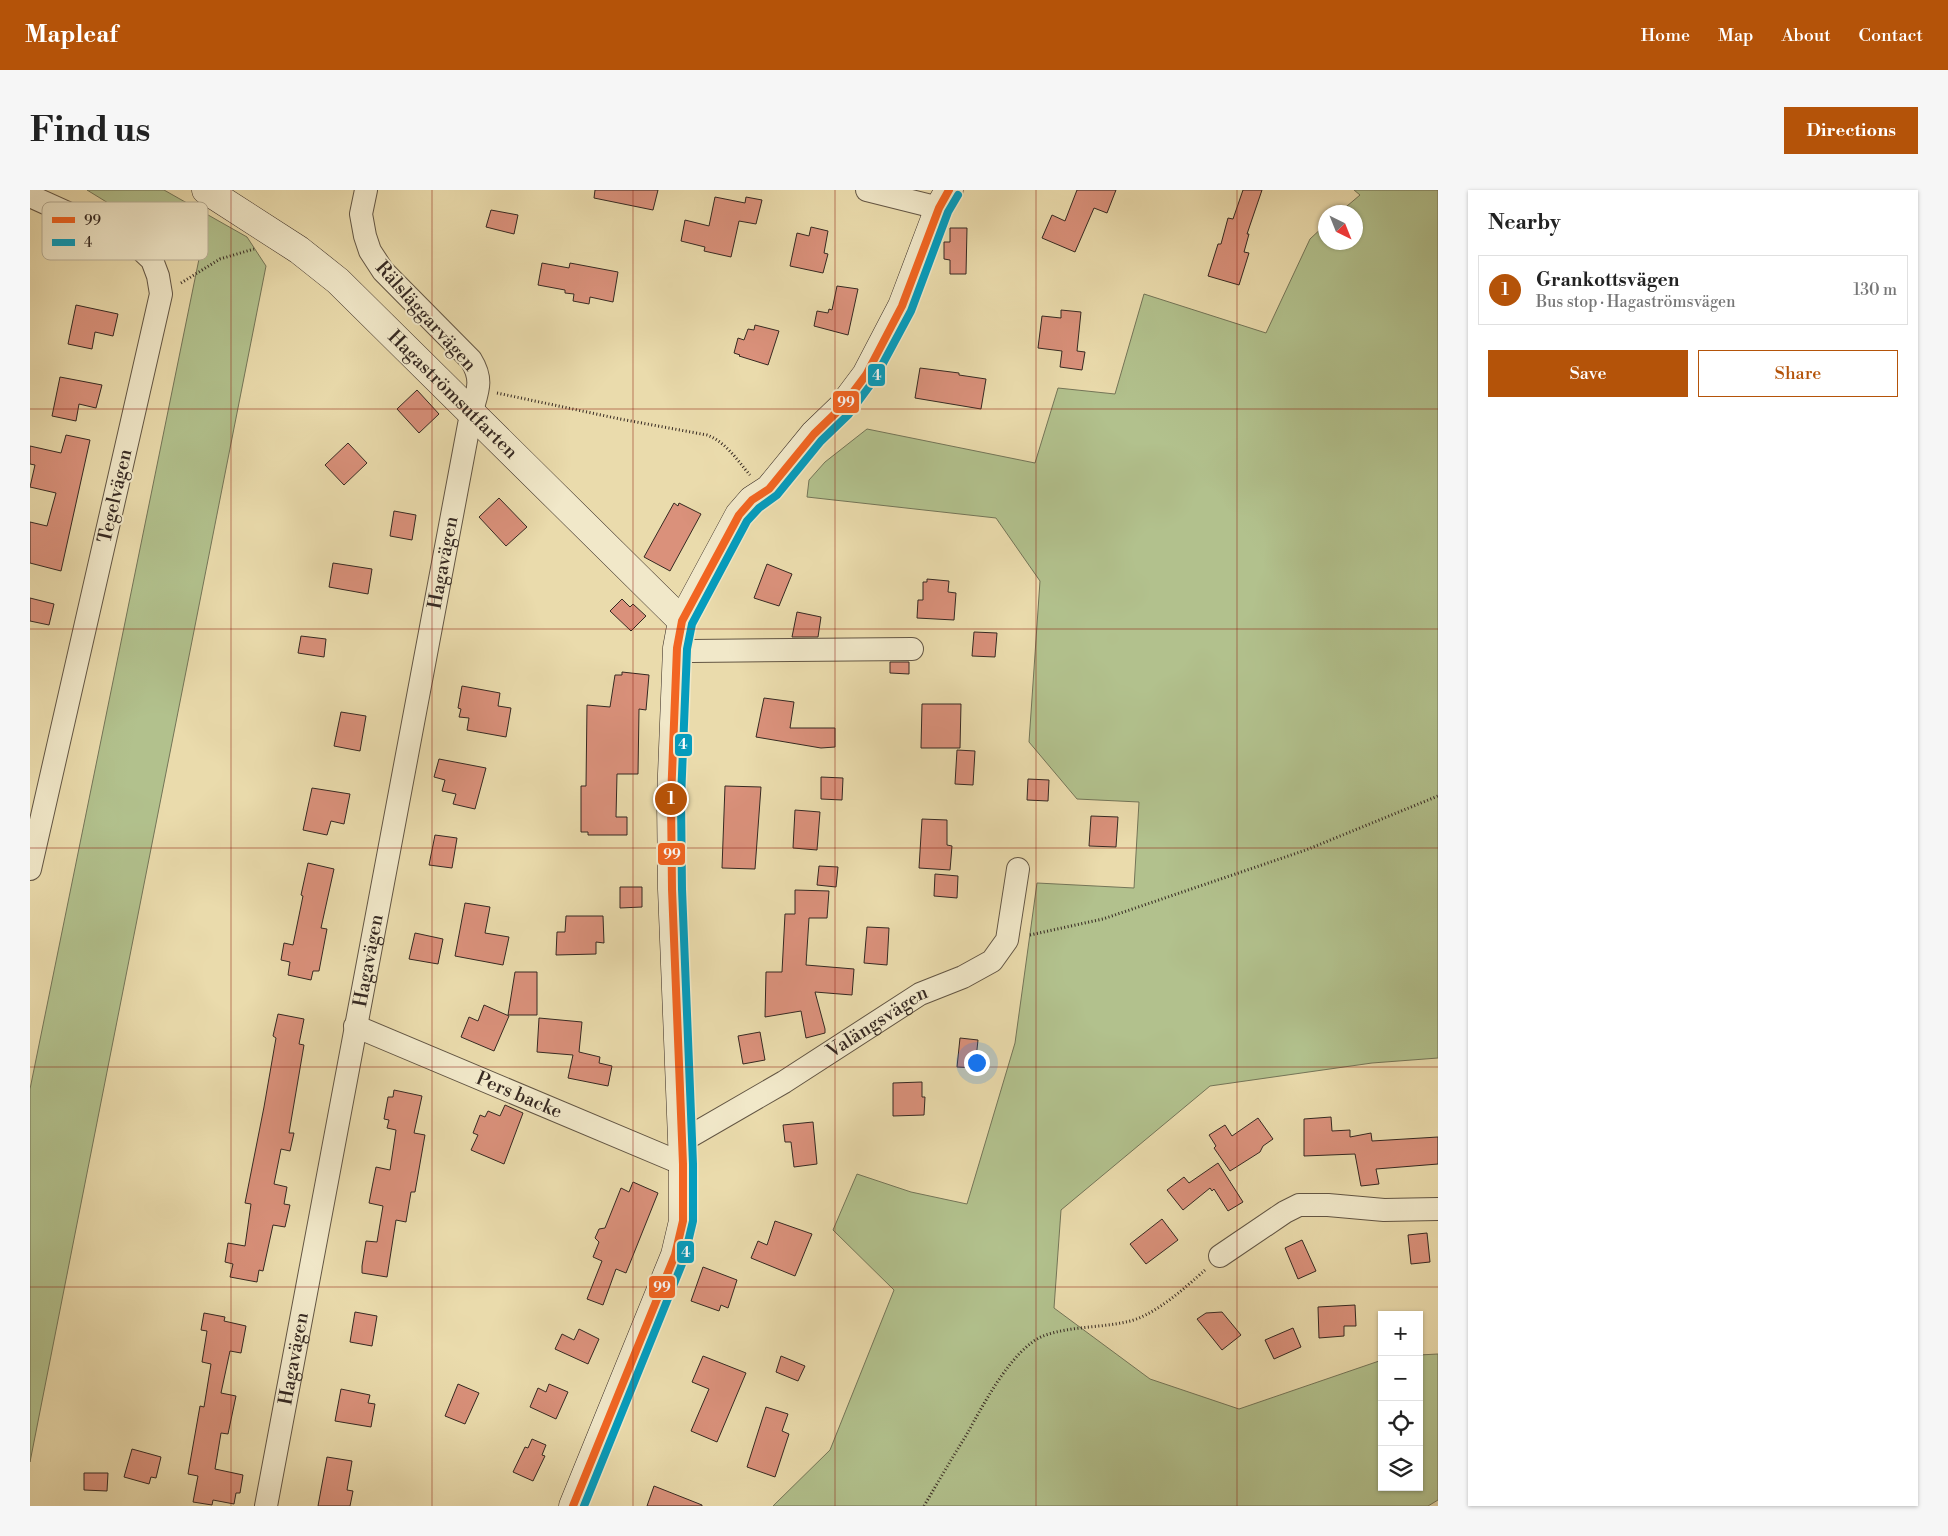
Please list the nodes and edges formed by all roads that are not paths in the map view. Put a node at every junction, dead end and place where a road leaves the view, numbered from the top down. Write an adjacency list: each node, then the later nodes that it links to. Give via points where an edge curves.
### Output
1 (206, 190): 8 (street, Hagaströmsutfarten, via 332,275)
2 (366, 190): 8 (street, Rälsläggarvägen, via 361,214 370,251 383,271 471,360 479,373)
3 (868, 190): 5 (street)
4 (30, 196): 6 (street, Tegelvägen)
5 (944, 199): 9 (street, via 902,306 866,375 842,407 814,434 768,489 739,515)
6 (43, 202)
7 (152, 260): 12 (street, Tegelvägen, via 161,294)
8 (475, 401): 9 (street, Hagaströmsutfarten); 14 (street, Hagavägen)
9 (682, 621): 10 (street)
10 (677, 648): 11 (street, via 692,651); 15 (street, via 671,799)
11 (912, 649)
12 (30, 869)
13 (1018, 869): 15 (street, Valängsvägen, via 1007,940 992,961 920,994)
14 (356, 1026): 15 (street, Pers backe); 18 (street, Hagavägen)
15 (683, 1152): 19 (street, via 683,1221 675,1255)
16 (1438, 1210): 17 (street, via 1299,1205)
17 (1220, 1256)
18 (266, 1506)
19 (573, 1506)

